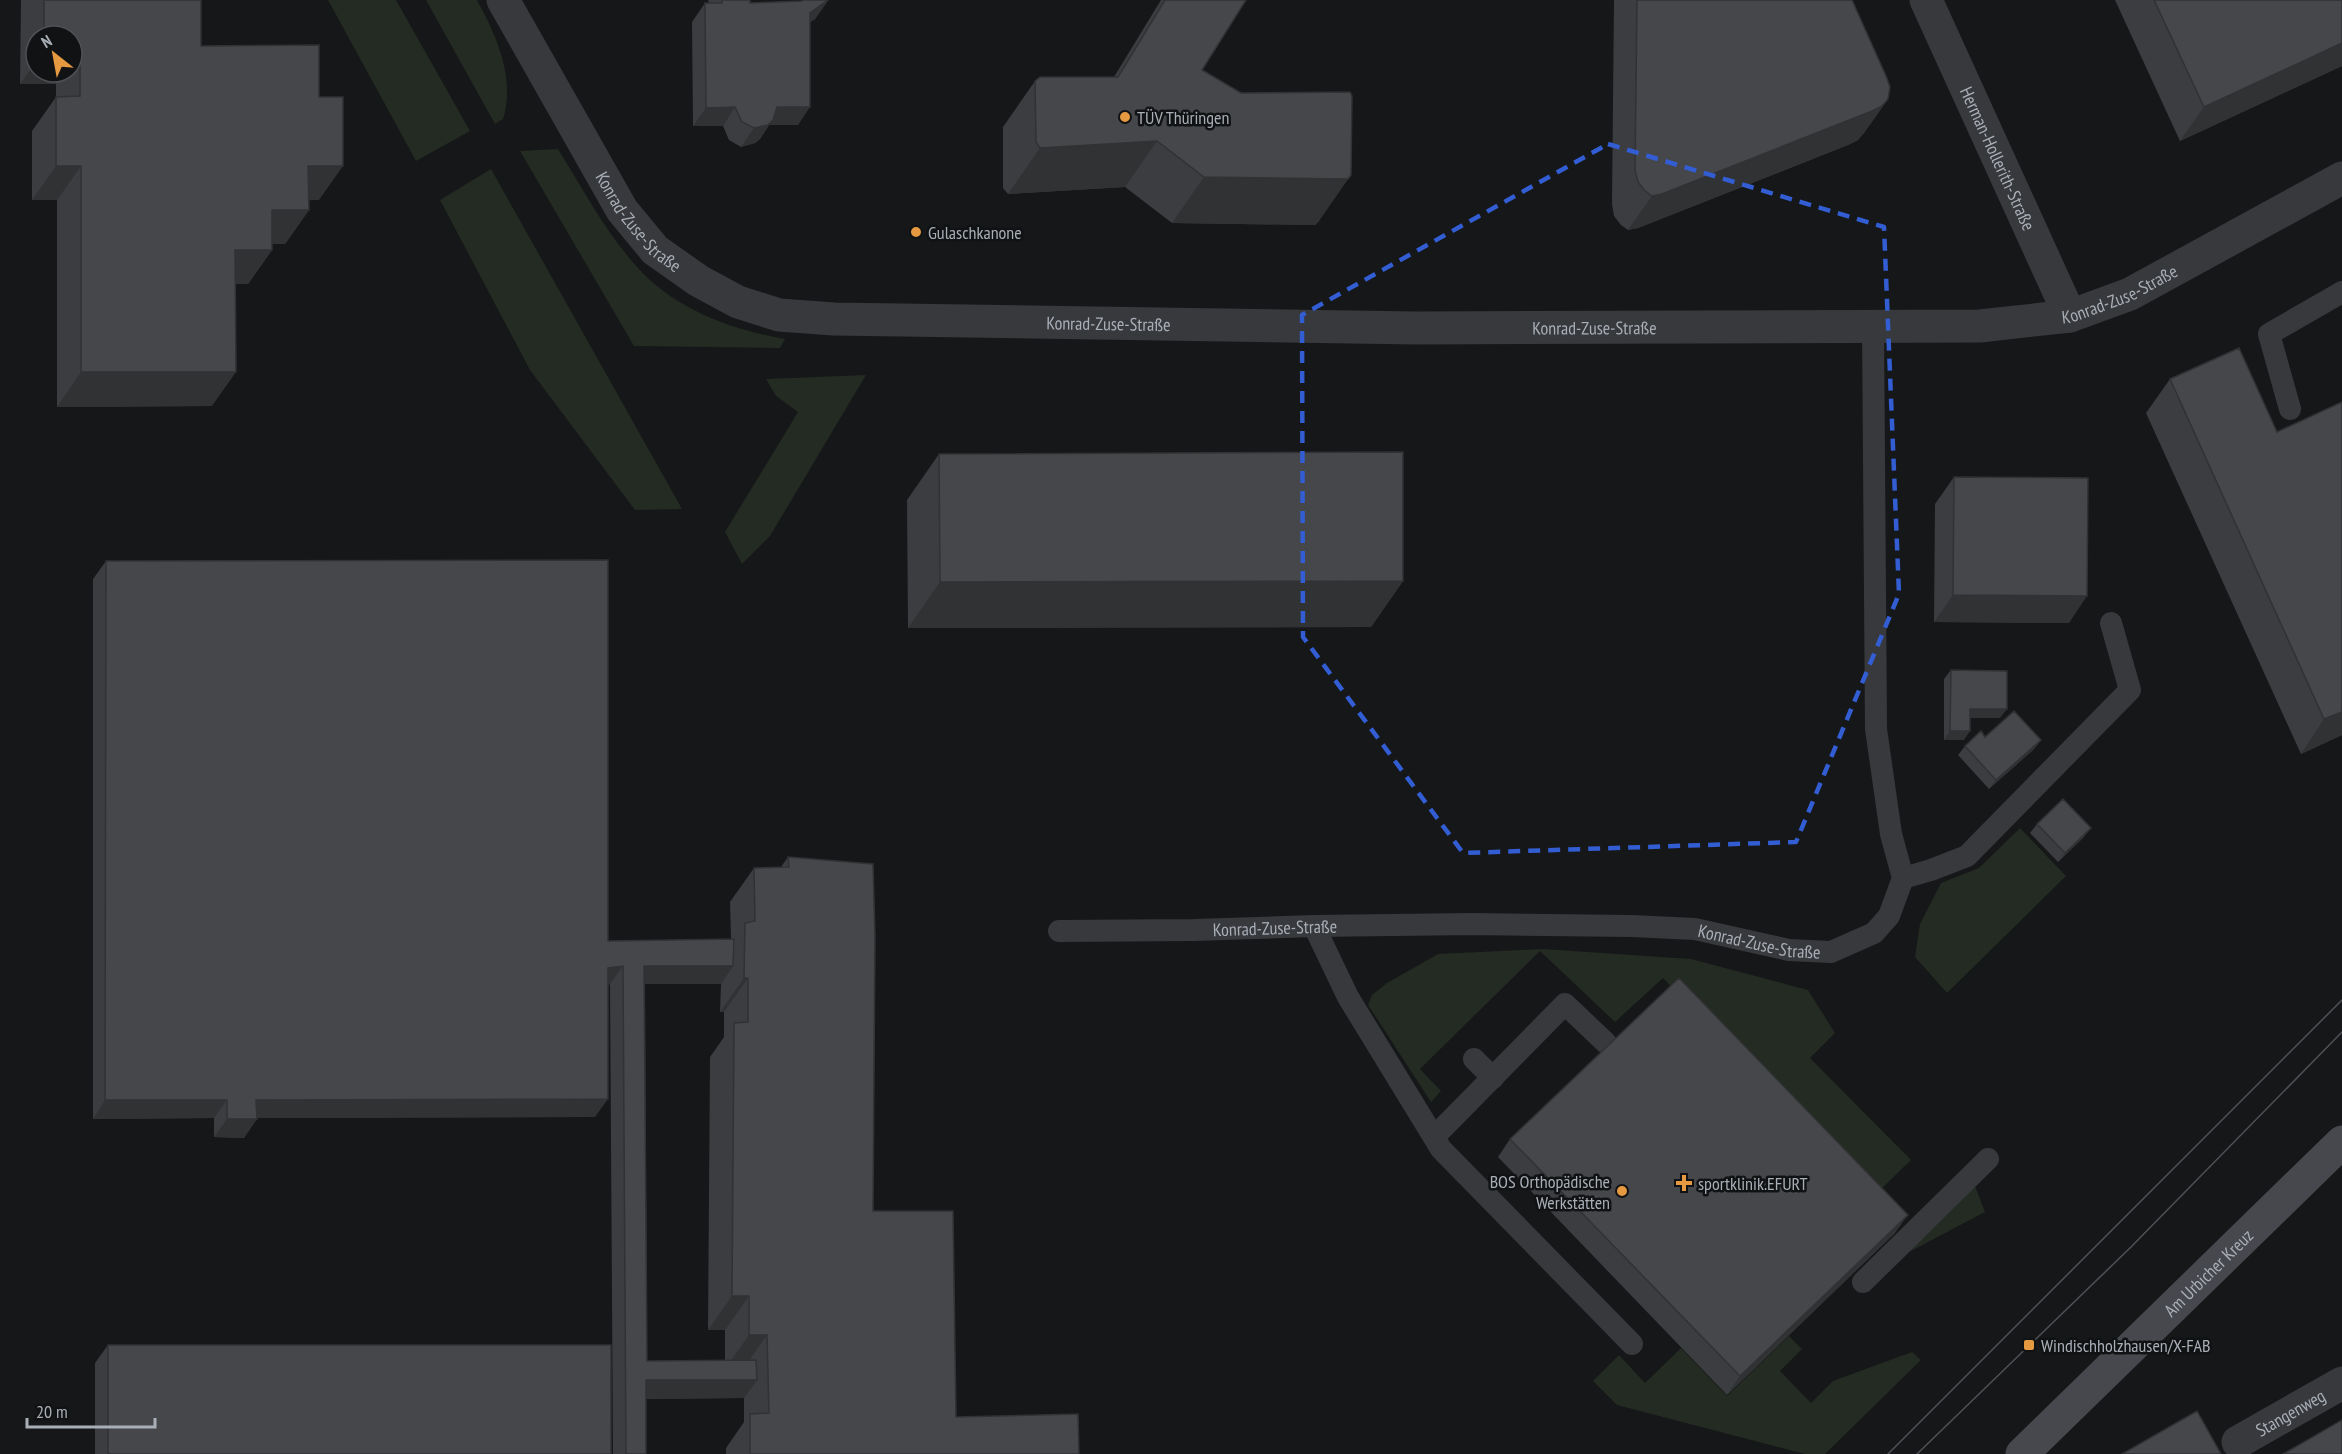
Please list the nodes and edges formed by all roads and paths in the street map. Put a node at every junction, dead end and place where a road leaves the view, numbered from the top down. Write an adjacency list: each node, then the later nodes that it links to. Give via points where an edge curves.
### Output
1 (503, 0): 6 (street, Konrad-Zuse-Straße, via 622,210 655,250 738,302 779,315 834,320 1418,328)
2 (1926, 0): 5 (street, Herman-Hollerith-Straße)
3 (2342, 178): 5 (street, Konrad-Zuse-Straße, via 2130,294)
4 (2342, 292): 7 (lane, via 2269,334)
5 (2070, 316): 6 (street, Konrad-Zuse-Straße, via 1980,326)
6 (1857, 325): 9 (lane, via 1876,729)
7 (2290, 409)
8 (2111, 623): 9 (lane, via 2130,690 1967,856)
9 (1903, 878): 10 (lane, Konrad-Zuse-Straße, via 1889,916 1874,933 1831,952 1789,950 1684,929 1472,924)
10 (1314, 926): 11 (lane, Konrad-Zuse-Straße); 15 (lane, via 1348,997)
11 (1059, 931)
12 (1606, 1043): 14 (lane, via 1565,1004)
13 (1474, 1059): 14 (lane)
14 (1493, 1078): 15 (lane)
15 (1434, 1137): 19 (lane, via 1441,1149)
16 (2342, 1142): 22 (main road, Am Urbicher Kreuz)
17 (1988, 1159): 18 (lane)
18 (1863, 1282)
19 (1632, 1344)
20 (2342, 1383): 21 (street, Stangenweg)
21 (2238, 1442)
22 (2022, 1454)

